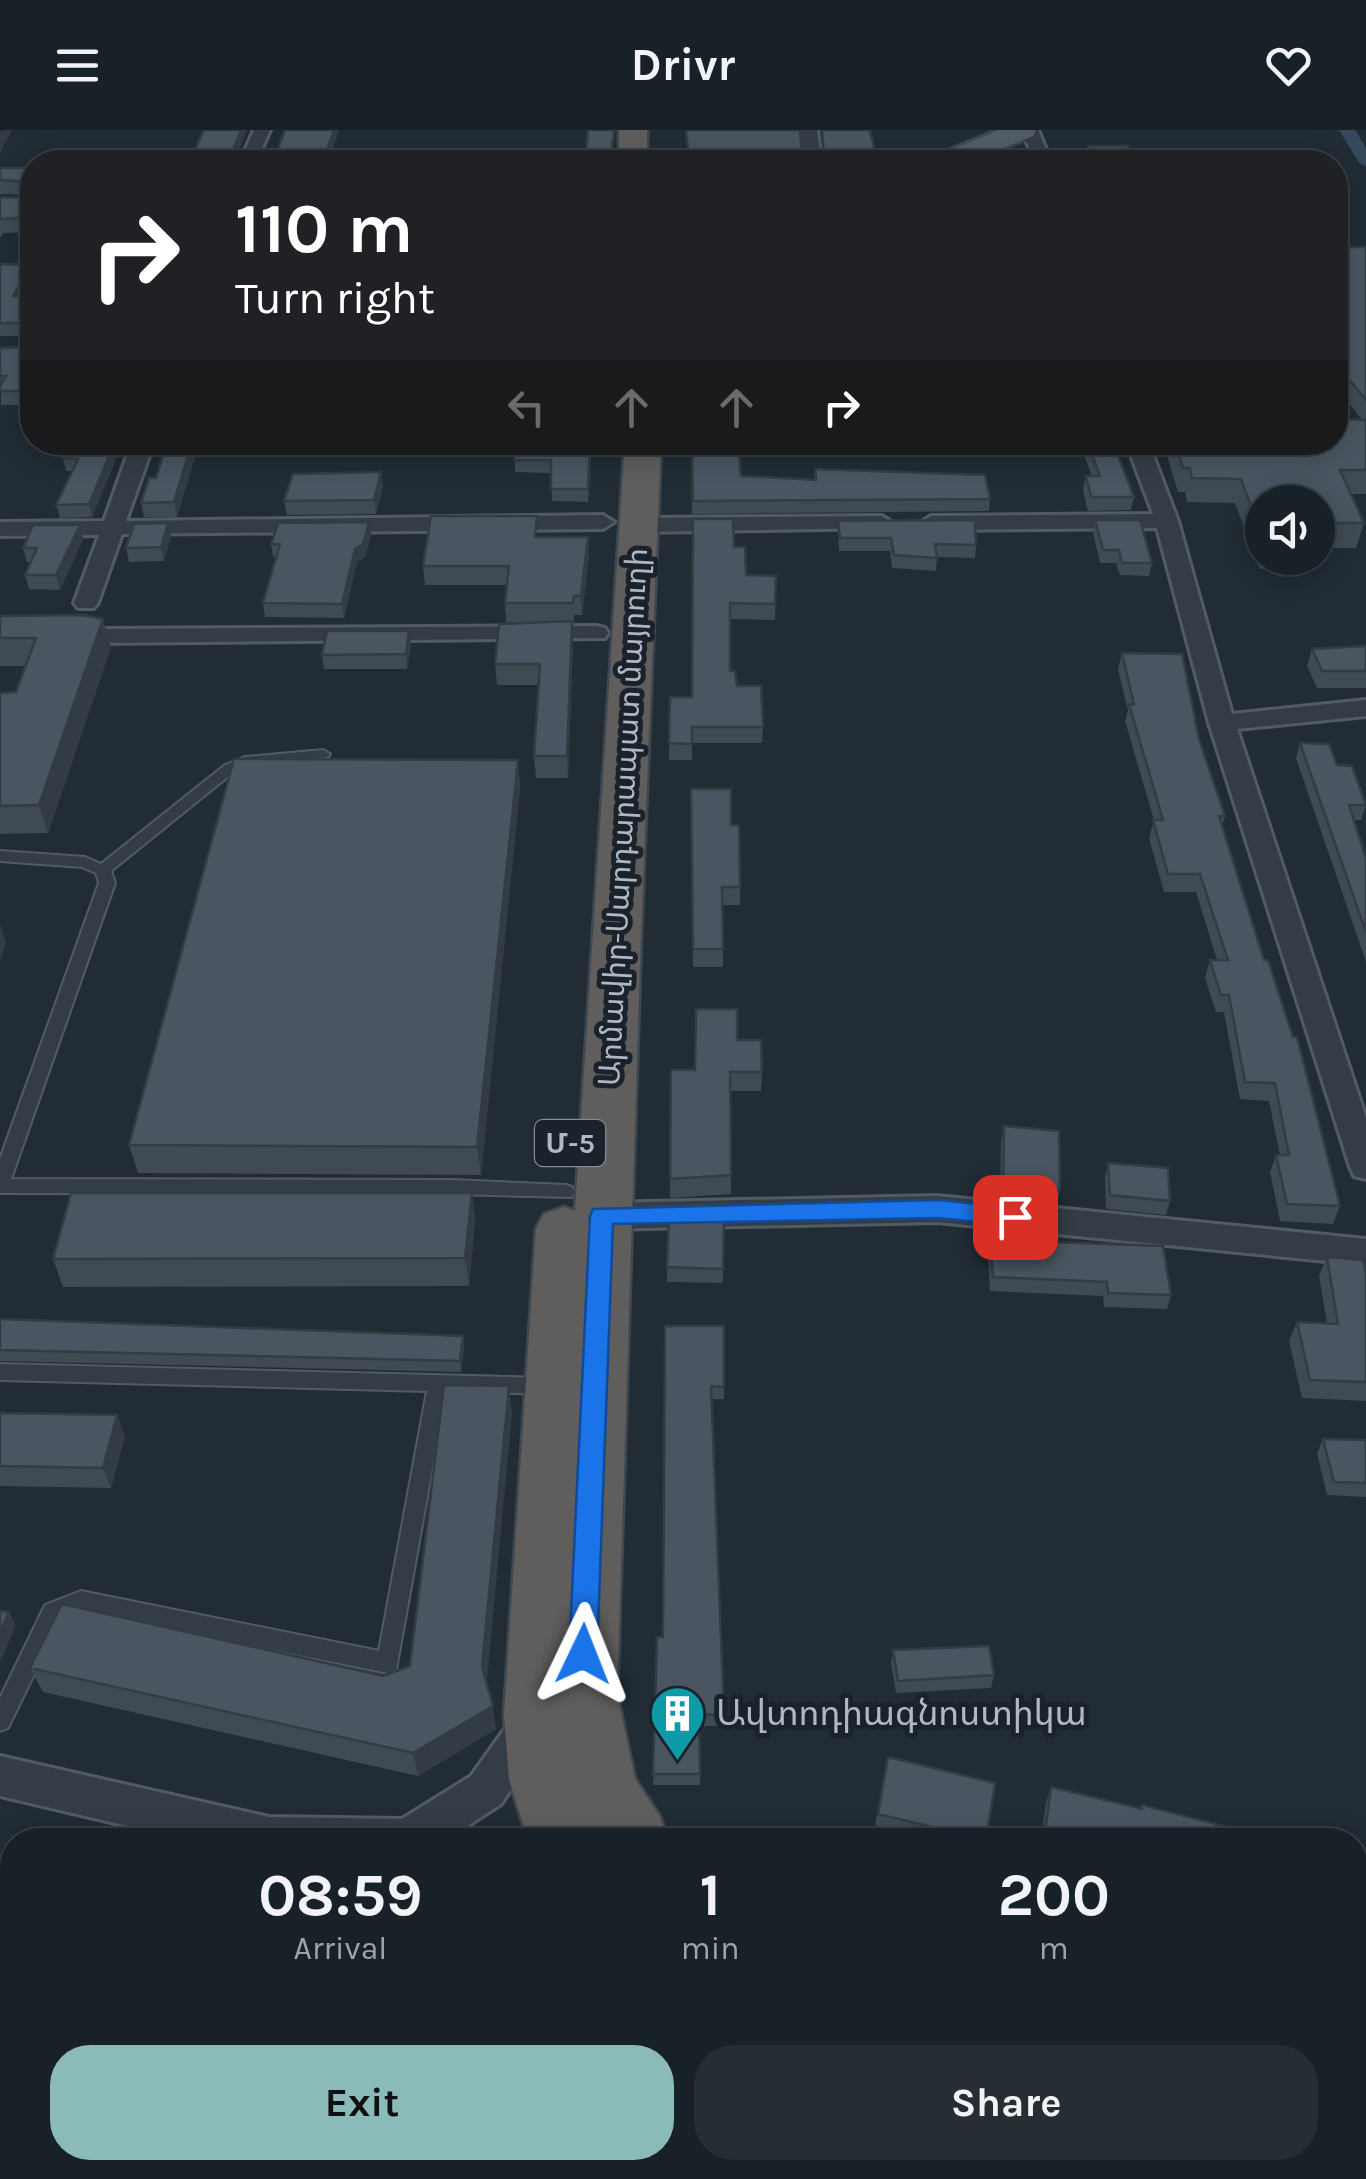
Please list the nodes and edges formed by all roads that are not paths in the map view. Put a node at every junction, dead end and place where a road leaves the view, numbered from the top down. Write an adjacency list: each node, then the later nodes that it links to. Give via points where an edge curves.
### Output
1 (1027, 130): 2 (main road)
2 (976, 150)
3 (139, 455): 10 (street)
4 (612, 455): 8 (highway, Արմավիր-Սարդարապատ մայրուղի / Մ-5)
5 (640, 455): 8 (highway, Արմավիր-Սարդարապատ մայրուղի / Մ-5)
6 (1142, 455): 7 (street)
7 (1167, 521): 8 (street); 15 (street)
8 (622, 524): 10 (street); 12 (highway, Արմավիր-Սարդարապատ մայրուղի / Մ-5); 19 (highway, Արմավիր-Սարդարապատ մայրուղի / Մ-5)
9 (0, 529): 10 (street)
10 (115, 530): 11 (street)
11 (86, 604)
12 (596, 633): 13 (street); 19 (highway, Արմավիր-Սարդարապատ մայրուղի / Մ-5)
13 (98, 636)
14 (1366, 708): 15 (street)
15 (1222, 723): 20 (street)
16 (323, 754): 18 (lane, via 245,760)
17 (0, 856): 18 (lane, via 85,862)
18 (103, 870): 21 (lane, via 107,882)
19 (600, 932): 22 (highway, Արմավիր-Սարդարապատ մայրուղի / Մ-5)
20 (1366, 1168)
21 (0, 1185): 22 (lane, via 452,1187)
22 (584, 1204): 23 (street, via 938,1209); 26 (highway, Արմավիր-Սարդարապատ մայրուղի / Մ-5); 33 (highway, Արմավիր-Սարդարապատ մայրուղի / Մ-5, via 582,1694)
23 (1366, 1252)
24 (0, 1372): 25 (lane)
25 (438, 1382): 26 (lane); 28 (lane, via 388,1662 82,1601 53,1612)
26 (554, 1386): 27 (highway, Արմավիր-Սարդարապատ մայրուղի / Մ-5)
27 (539, 1715): 31 (street, via 486,1790); 32 (highway, Արմավիր-Սարդարապատ մայրուղի / Մ-5, via 550,1810)
28 (0, 1721)
29 (0, 1776): 30 (street)
30 (221, 1828)
31 (427, 1828)
32 (587, 1828)
33 (600, 1828)

